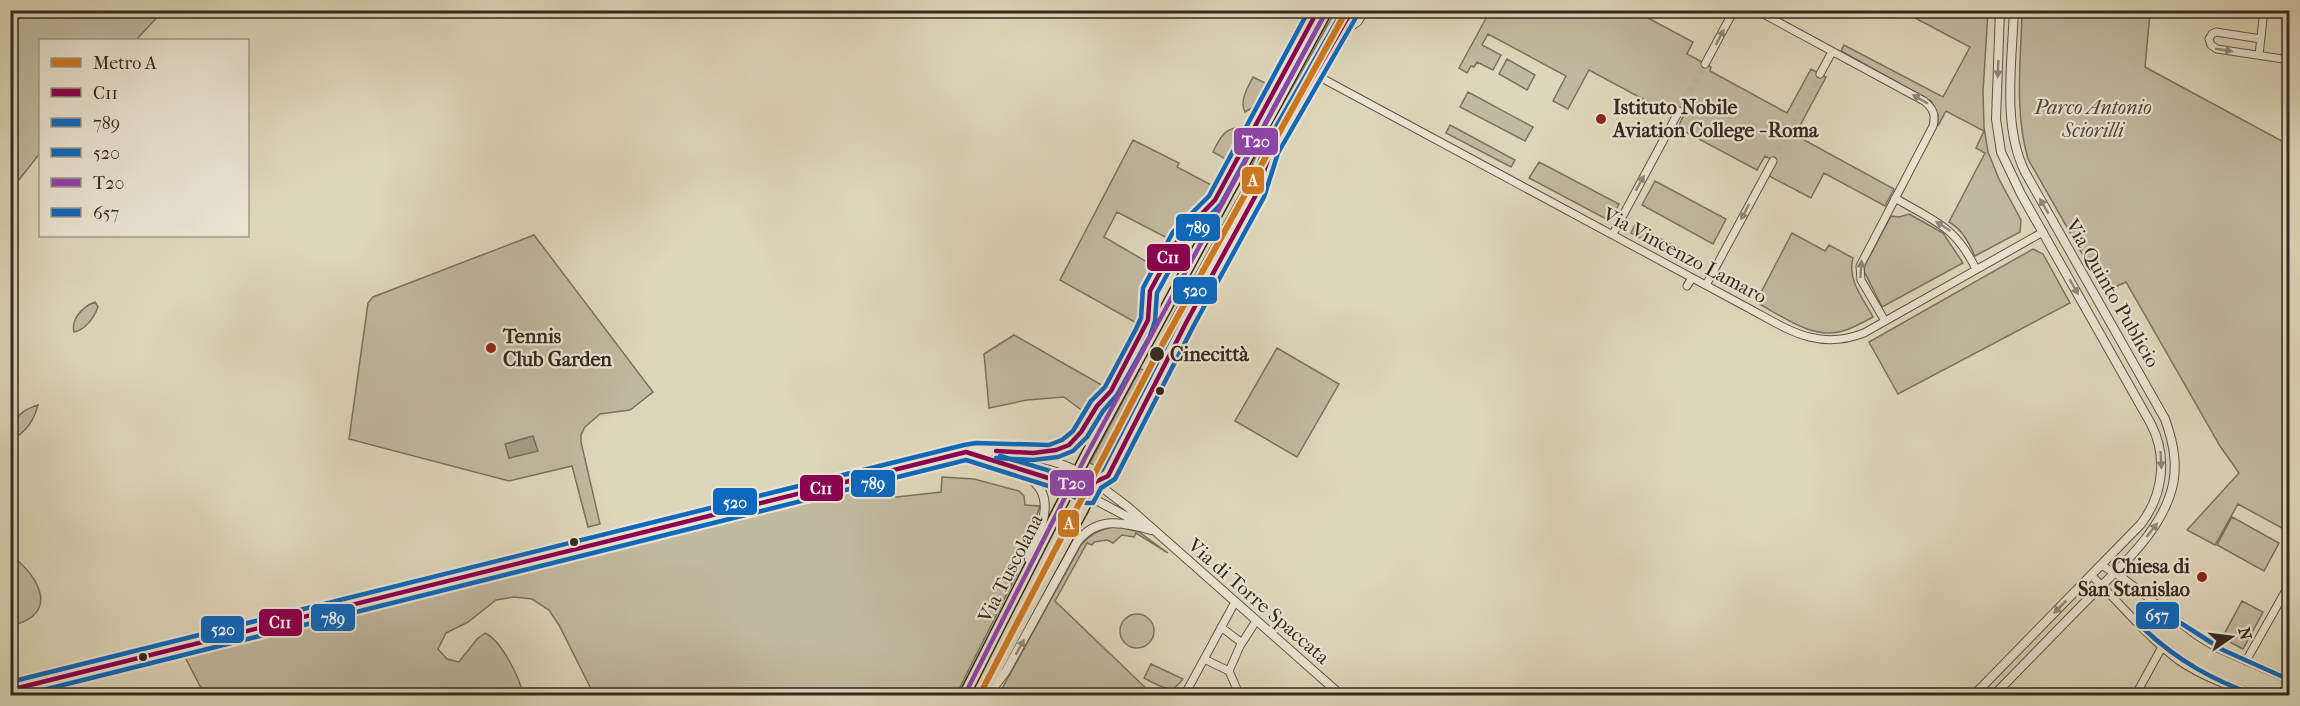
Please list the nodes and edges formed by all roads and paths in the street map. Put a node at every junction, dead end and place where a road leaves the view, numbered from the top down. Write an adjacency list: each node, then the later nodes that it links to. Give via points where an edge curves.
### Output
1 (1318, 10): 30 (street, Via Tuscolana, via 1215,200 1183,231 1155,282 1146,325)
2 (1327, 10): 33 (main road, Via Tuscolana)
3 (1352, 10): 10 (main road, Via Tuscolana)
4 (1365, 10): 10 (street, Via Tuscolana, via 1358,22)
5 (1734, 10): 15 (street, one-way to 5)
6 (1755, 10): 12 (street)
7 (2000, 10): 22 (street, Via Quinto Publicio, one-way to 22, via 1996,118 1999,145)
8 (2014, 10): 23 (street, Via Quinto Publicio, one-way to 8, via 2025,172 2013,137)
9 (2264, 10): 11 (street)
10 (1339, 34): 17 (main road, Via Tuscolana)
11 (2261, 39): 13 (street); 13 (street, one-way to 13, via 2216,32 2209,39 2214,48)
12 (1832, 52): 16 (street); 21 (street, one-way to 12, via 1933,126 1932,109)
13 (2259, 55): 14 (street)
14 (2289, 60)
15 (1705, 64)
16 (1820, 74)
17 (1316, 75): 19 (main road, Via Tuscolana); 24 (street, Via Vincenzo Lamaro)
18 (1679, 111): 24 (street, one-way to 18)
19 (1271, 150): 36 (main road, Via Tuscolana, via 1177,320); 36 (street, Via Tuscolana, via 1257,193)
20 (1773, 161): 27 (street, one-way to 27)
21 (1895, 198): 25 (street, one-way to 21, via 1951,232); 29 (street, one-way to 21, via 1861,280 1859,269)
22 (2043, 232): 23 (street); 25 (street, Via Vincenzo Lamaro); 40 (street, Via Quinto Publicio, one-way to 40, via 2149,420 2160,449 2160,481 2151,509)
23 (2059, 232): 41 (street, Via Quinto Publicio, one-way to 23, via 2162,516 2174,483 2174,450 2162,412)
24 (1613, 234): 26 (street, Via Vincenzo Lamaro)
25 (1976, 269): 29 (street, Via Vincenzo Lamaro)
26 (1692, 278): 27 (street, Via Vincenzo Lamaro); 28 (street)
27 (1706, 285): 29 (street, Via Vincenzo Lamaro, via 1811,339 1831,341 1854,336)
28 (1687, 286)
29 (1885, 321)
30 (1111, 391): 31 (street, via 1066,447 1039,453); 33 (street, Via Tuscolana)
31 (1000, 451): 32 (street); 35 (street, Via di Torre Spaccata, via 1060,464)
32 (966, 452): 34 (street, Via di Torre Spaccata); 57 (street)
33 (1086, 456): 35 (main road, Via Tuscolana)
34 (1020, 470): 37 (street, Via di Torre Spaccata); 43 (street, via 1040,490 1045,507)
35 (1078, 472): 36 (street, Via di Torre Spaccata); 37 (main road, Via Tuscolana)
36 (1100, 486): 38 (main road, Via Tuscolana); 39 (street, Via di Torre Spaccata)
37 (1071, 487): 38 (street, Via di Torre Spaccata); 43 (main road, Via Tuscolana)
38 (1089, 495): 39 (street, Via di Torre Spaccata); 59 (main road, Via Tuscolana)
39 (1154, 531): 46 (street, Via di Torre Spaccata); 60 (street, one-way to 39, via 1006,671 1083,535 1114,522)
40 (2101, 565): 41 (street); 42 (street, Via Quinto Publicio)
41 (2113, 573): 45 (street, Via Quinto Publicio); 47 (street)
42 (2091, 575): 45 (street); 64 (street, Via Quinto Publicio, one-way to 64)
43 (1022, 582): 58 (main road, Via Tuscolana)
44 (2289, 583): 54 (street)
45 (2102, 586): 50 (street); 65 (street, Via Quinto Publicio)
46 (1235, 602): 48 (street, Via di Torre Spaccata); 49 (street)
47 (2162, 611): 50 (street); 54 (street, via 2196,636)
48 (1256, 621): 51 (street); 63 (street, Via di Torre Spaccata)
49 (1221, 627): 51 (street); 53 (street)
50 (2144, 629): 52 (street)
51 (1242, 643): 55 (street)
52 (2162, 647): 66 (street); 67 (street, via 2201,672)
53 (1204, 659): 55 (street); 61 (street)
54 (2246, 661): 56 (street)
55 (1229, 671): 62 (street)
56 (2289, 680)
57 (10, 690)
58 (964, 696)
59 (982, 696)
60 (987, 696)
61 (1184, 696)
62 (1240, 696)
63 (1342, 696)
64 (1973, 696)
65 (1994, 696)
66 (2134, 696)
67 (2259, 696)

